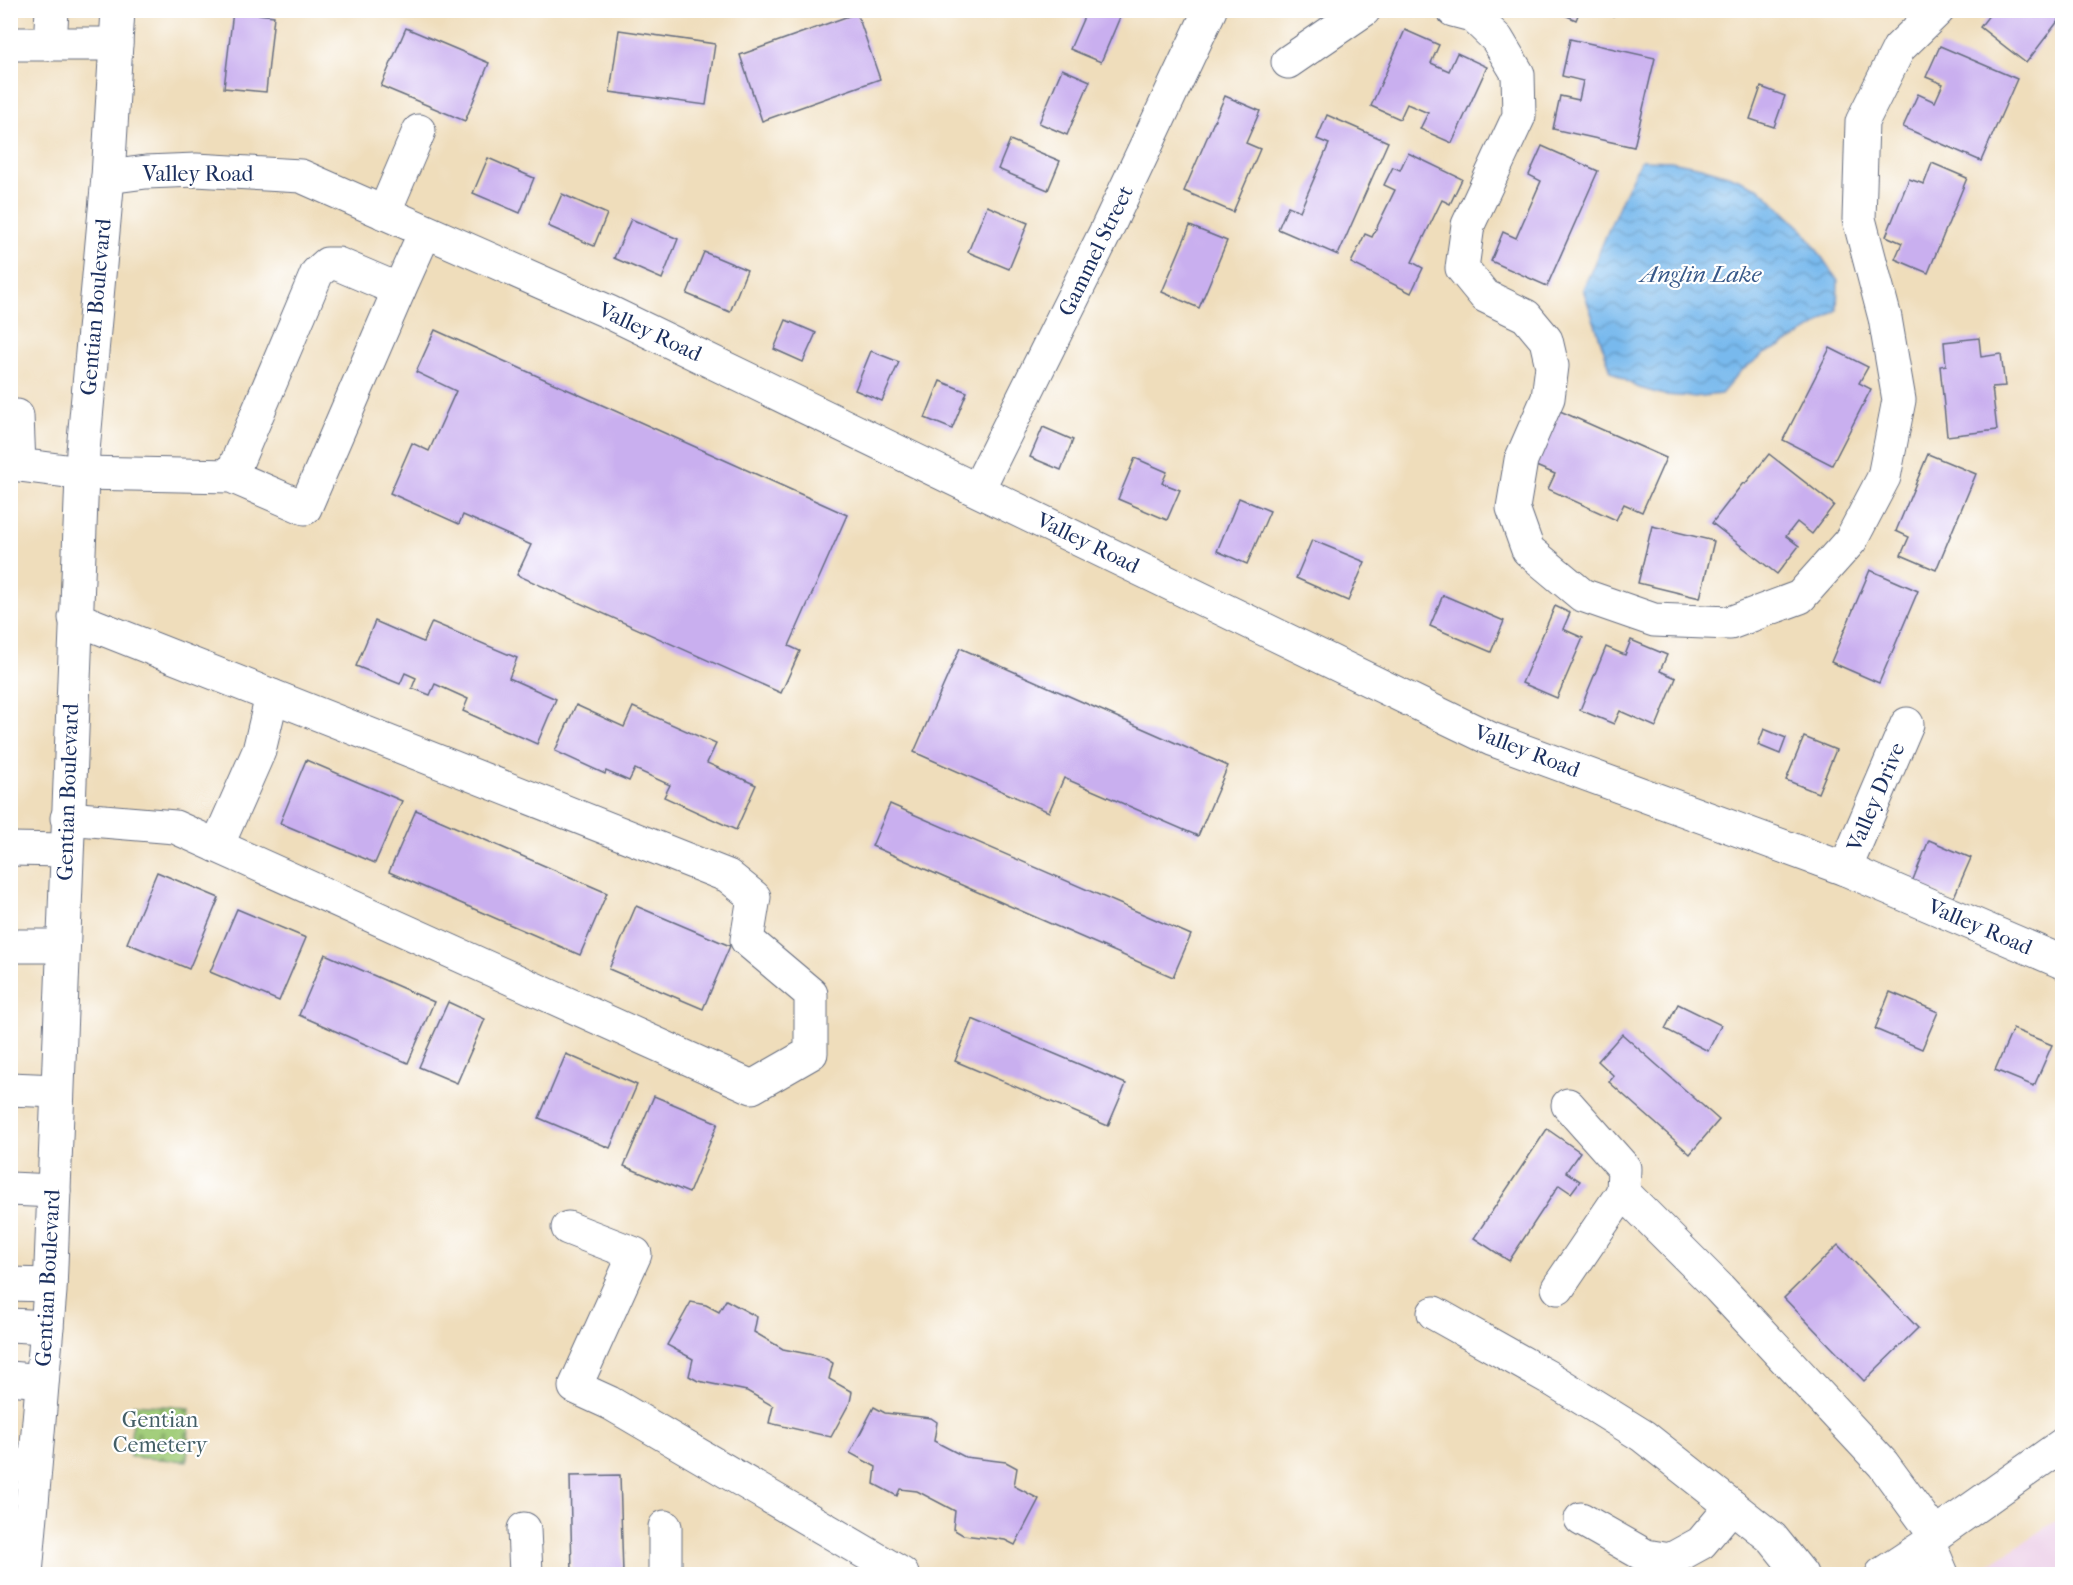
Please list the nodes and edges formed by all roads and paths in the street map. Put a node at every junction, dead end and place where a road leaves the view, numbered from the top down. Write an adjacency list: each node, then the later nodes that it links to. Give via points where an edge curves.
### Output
1 (52, 10): 8 (street)
2 (118, 10): 9 (street, Gentian Boulevard)
3 (1210, 10): 19 (street, Gammel Street)
4 (1364, 10): 10 (street)
5 (1453, 10): 6 (street, via 1472,15 1497,39 1518,74 1519,116 1468,225 1462,268 1485,296 1526,316 1546,340 1552,366 1548,398 1521,460 1514,508 1528,550 1582,595 1654,620 1730,622 1800,597 1851,540 1884,477 1899,400 1885,318 1858,219 1862,122 1899,48)
6 (1938, 10)
7 (10, 44): 8 (street)
8 (50, 44): 9 (street)
9 (116, 44): 12 (street, Gentian Boulevard)
10 (1288, 62)
11 (419, 131): 13 (street)
12 (108, 177): 13 (street, Valley Road, via 196,170 301,176); 17 (street, Gentian Boulevard)
13 (384, 213): 14 (street, Valley Road)
14 (425, 232): 15 (street); 19 (street, Valley Road, via 609,312)
15 (399, 290): 18 (street, via 338,264 327,264 317,273); 18 (street, via 305,507)
16 (17, 416): 17 (street, via 19,465)
17 (82, 473): 18 (street); 20 (street, Gentian Boulevard)
18 (231, 476)
19 (978, 489): 26 (street, Valley Road, via 1491,739)
20 (75, 618): 21 (street); 23 (street, Gentian Boulevard)
21 (272, 696): 24 (street, via 259,751); 24 (street, via 728,876 754,897 747,940 811,994 811,1053 753,1087)
22 (1907, 724): 26 (street, Valley Drive)
23 (67, 834): 24 (street, via 175,827); 25 (street); 28 (street, Gentian Boulevard)
24 (217, 846)
25 (10, 849)
26 (1845, 869): 29 (street, Valley Road)
27 (10, 946): 28 (street)
28 (62, 946): 31 (street, Gentian Boulevard)
29 (2062, 962)
30 (10, 1089): 31 (street)
31 (57, 1091): 34 (street, Gentian Boulevard)
32 (1568, 1105): 35 (street, via 1624,1168)
33 (10, 1189): 34 (street)
34 (54, 1191): 38 (street, Gentian Boulevard)
35 (1623, 1192): 39 (street); 50 (street, via 1719,1288 1883,1464)
36 (568, 1228): 54 (street, via 635,1254 575,1387 610,1403)
37 (10, 1284): 38 (street)
38 (50, 1285): 42 (street, Gentian Boulevard)
39 (1558, 1288)
40 (1434, 1313): 45 (street, via 1643,1436)
41 (10, 1324): 42 (street)
42 (47, 1327): 43 (street, Gentian Boulevard)
43 (26, 1379): 47 (street, Gentian Boulevard)
44 (2062, 1445): 50 (street)
45 (1732, 1506): 46 (street, via 1701,1543 1670,1560 1646,1556); 55 (street, via 1772,1538)
46 (1581, 1519)
47 (20, 1526): 51 (street, Gentian Boulevard)
48 (665, 1527): 53 (street)
49 (524, 1529): 52 (street)
50 (1932, 1539): 56 (street); 57 (street)
51 (26, 1575)
52 (526, 1575)
53 (665, 1575)
54 (903, 1575)
55 (1801, 1575)
56 (1882, 1575)
57 (1942, 1575)

